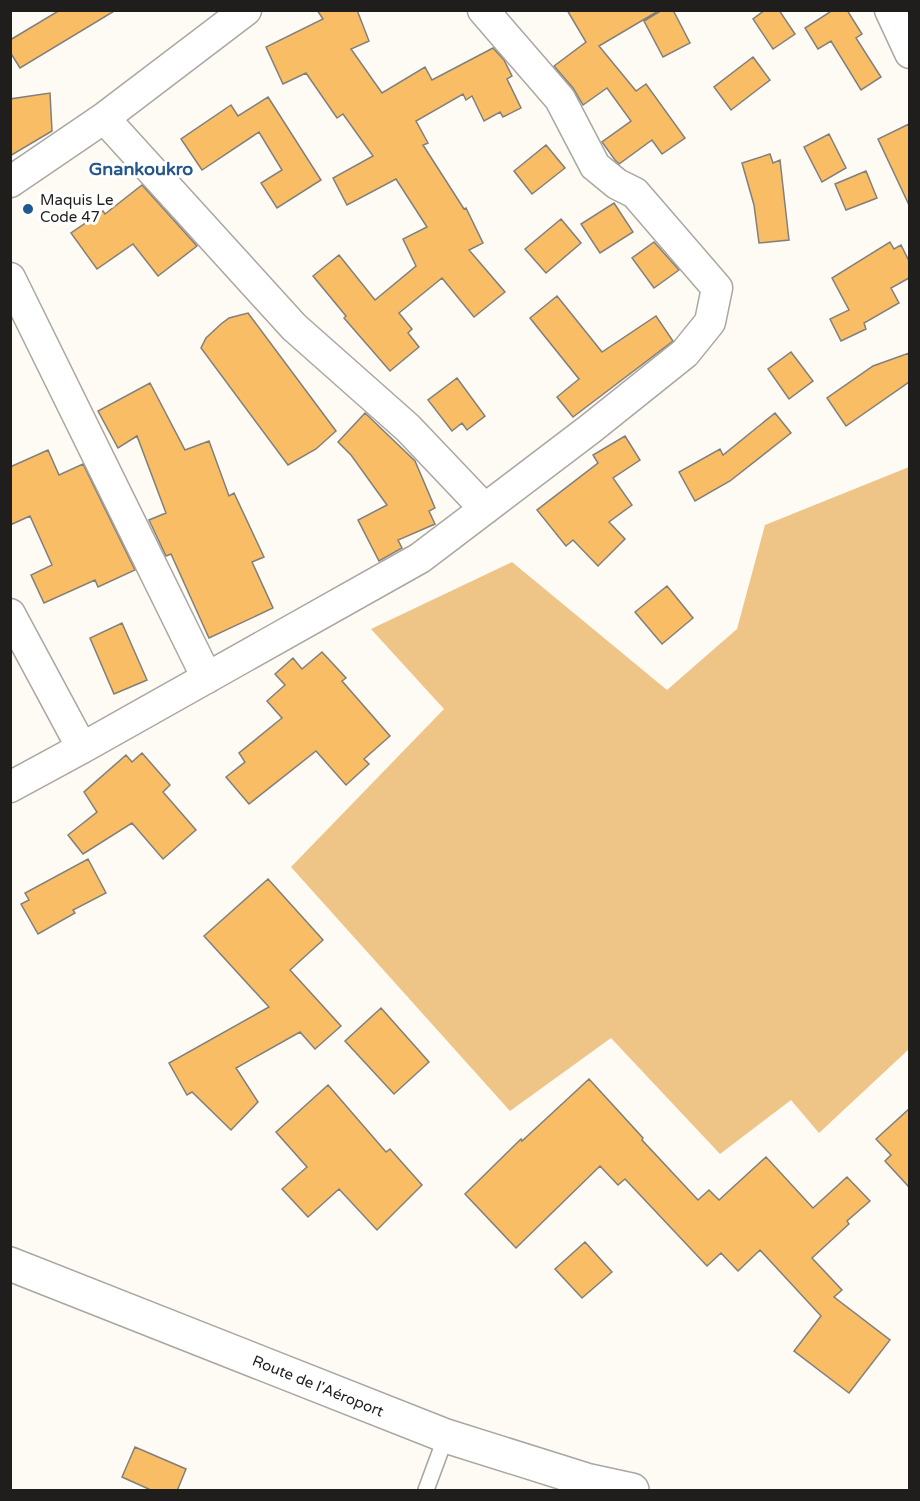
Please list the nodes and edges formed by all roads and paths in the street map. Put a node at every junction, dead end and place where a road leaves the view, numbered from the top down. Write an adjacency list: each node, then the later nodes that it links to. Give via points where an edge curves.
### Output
1 (246, 10): 5 (street)
2 (483, 10): 8 (street, via 560,99 596,166 635,193 717,288 710,322 685,353)
3 (890, 10): 4 (street)
4 (909, 53)
5 (104, 118): 6 (street); 8 (street, via 294,327 408,428)
6 (10, 182)
7 (10, 278): 10 (street)
8 (484, 509): 10 (street, via 420,558)
9 (10, 614): 11 (street)
10 (207, 678): 11 (street)
11 (82, 748): 12 (street)
12 (10, 786)
13 (10, 1264): 14 (main road, Route de l'Aéroport)
14 (446, 1436): 15 (lane); 16 (main road, Route de l'Aéroport)
15 (426, 1491)
16 (632, 1491)

